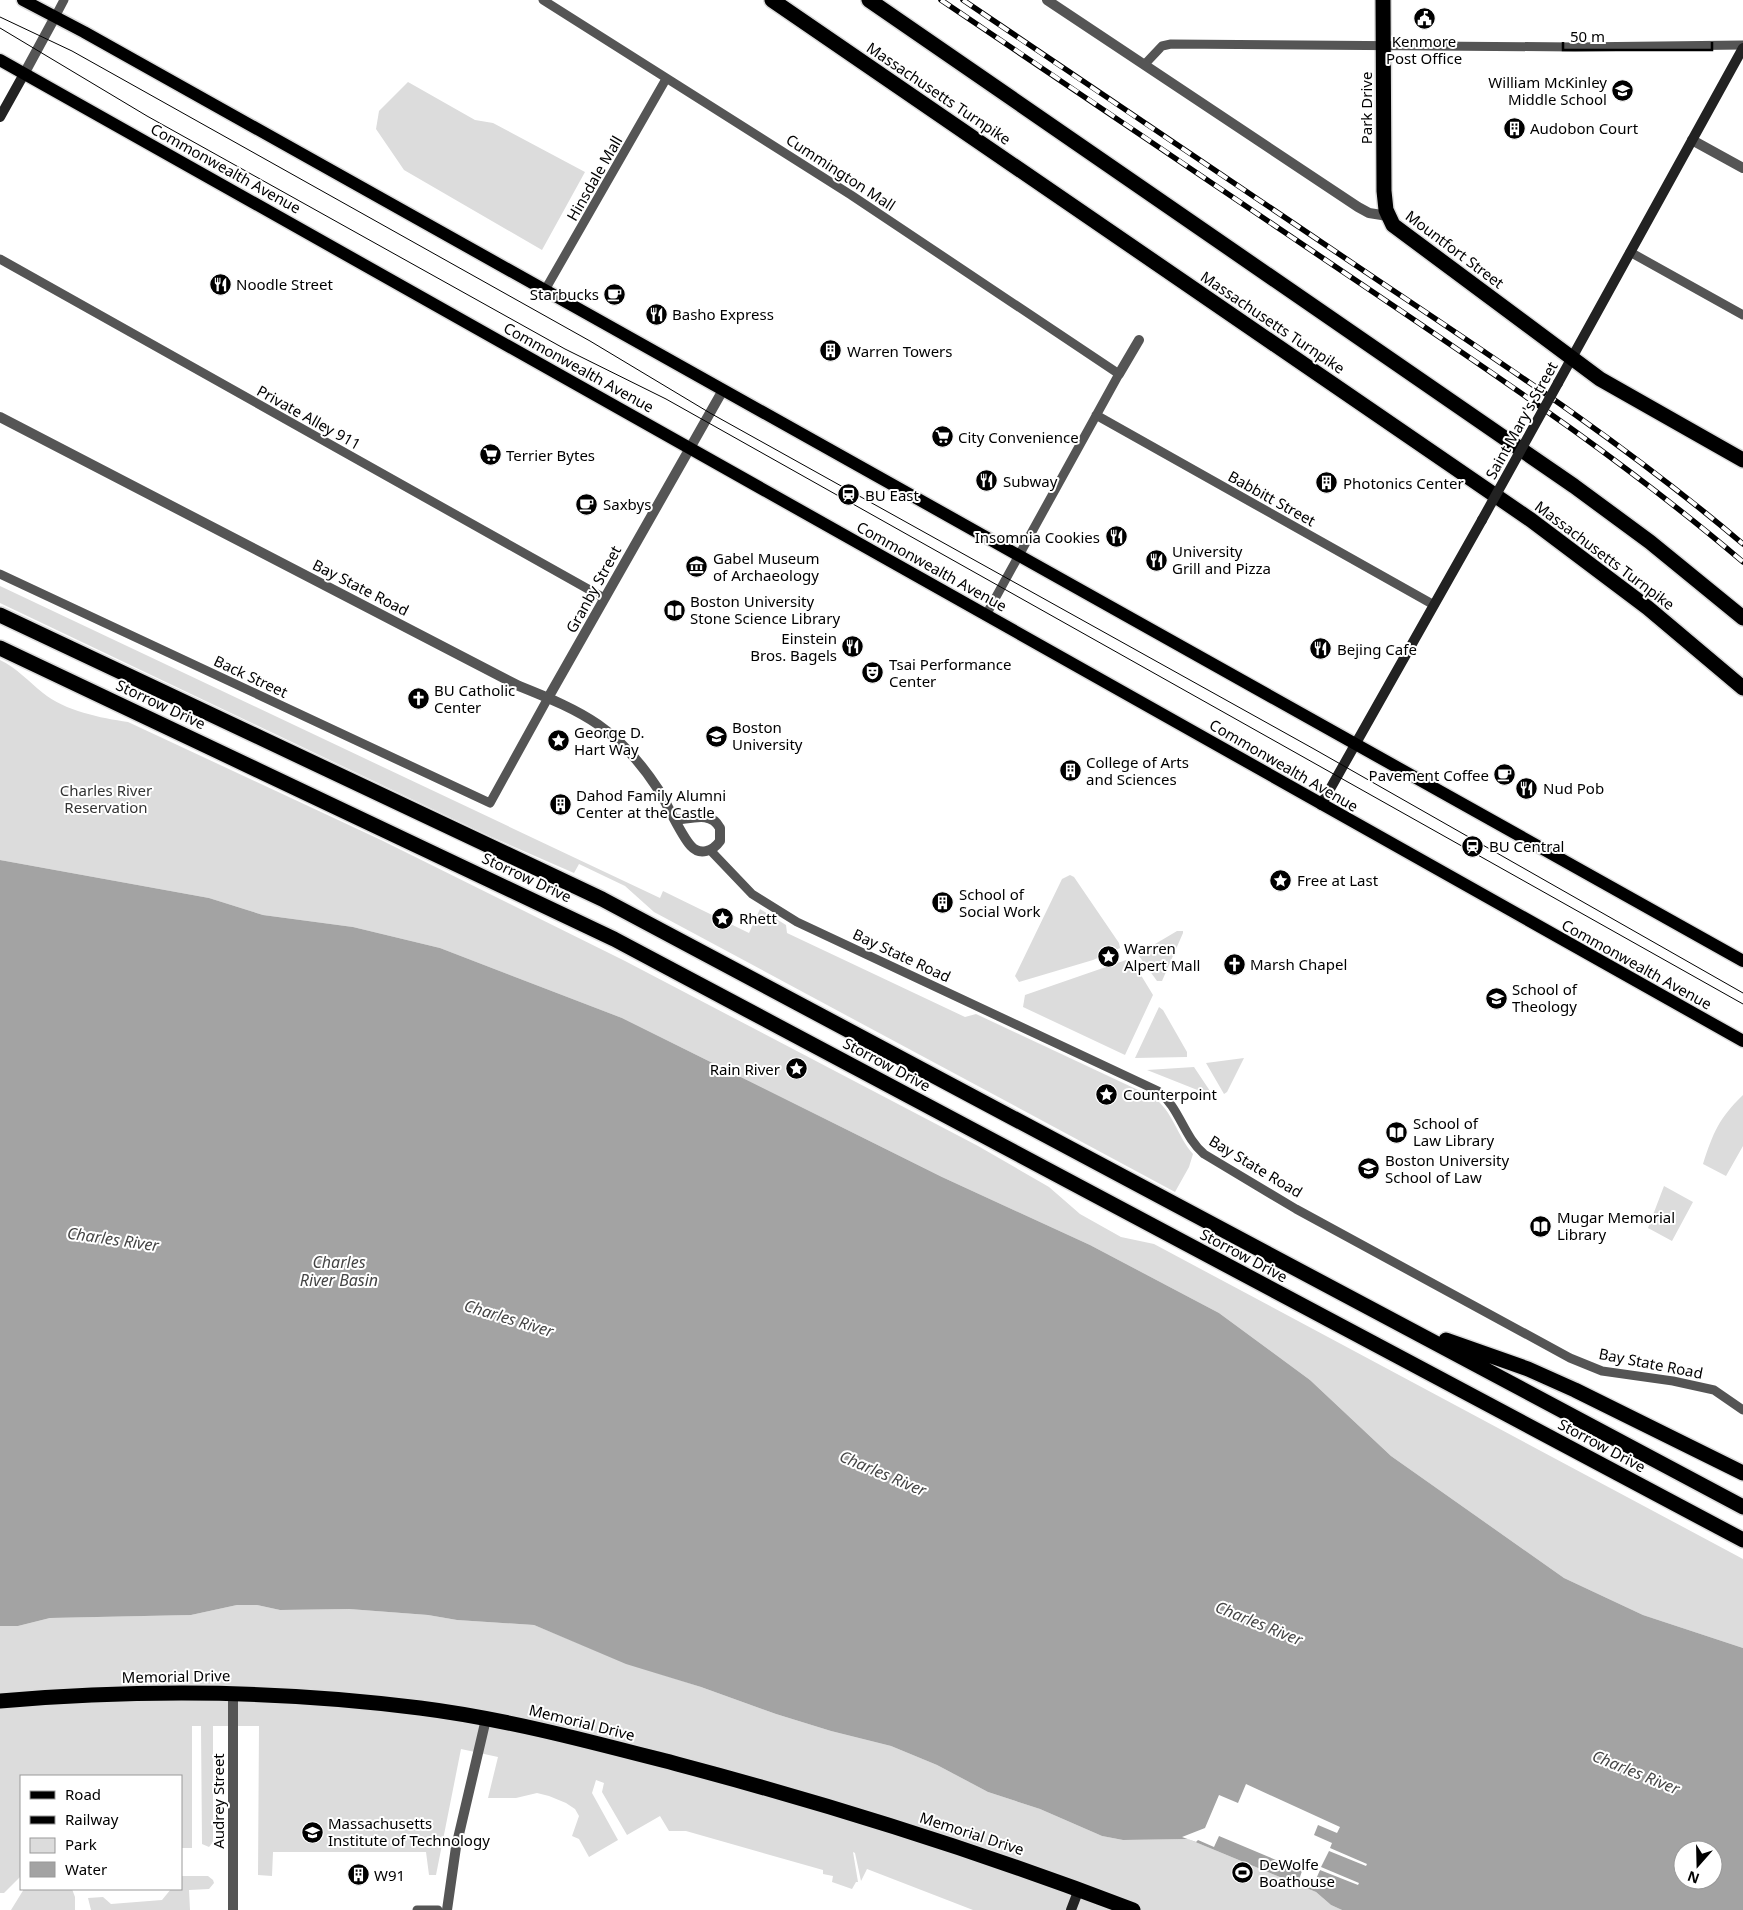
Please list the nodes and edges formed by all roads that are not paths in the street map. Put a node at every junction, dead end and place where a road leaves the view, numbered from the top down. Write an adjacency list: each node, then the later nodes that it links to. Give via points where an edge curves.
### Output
1 (23, 0): 8 (main road)
2 (64, 0): 8 (lane)
3 (543, 0): 14 (lane, Cummington Mall)
4 (772, 0): 39 (highway, Massachusetts Turnpike, via 1515,509 1648,608)
5 (869, 0): 37 (highway, via 1574,486 1662,551)
6 (1047, 0): 12 (street, Mountfort Street)
7 (1383, 0): 9 (highway, Park Drive)
8 (55, 17): 13 (street); 21 (main road)
9 (1383, 44): 10 (lane); 12 (lane, via 1171,44 1162,46); 18 (highway, Park Drive, via 1384,191)
10 (1743, 46): 16 (street, Saint Mary's Street)
11 (0, 60): 13 (main road, Commonwealth Avenue)
12 (1145, 64): 18 (street, Mountfort Street, via 1358,207 1369,213)
13 (24, 74): 15 (street); 29 (main road, Commonwealth Avenue)
14 (666, 79): 21 (lane, Hinsdale Mall); 25 (lane, Cummington Mall, via 851,195)
15 (0, 117)
16 (1692, 140): 17 (street); 19 (street, Saint Mary's Street)
17 (1743, 168)
18 (1388, 216): 24 (highway, Mountfort Street, via 1400,232)
19 (1630, 252): 22 (lane); 24 (street, Saint Mary's Street)
20 (0, 259): 33 (lane, Private Alley 911)
21 (545, 290): 26 (main road)
22 (1743, 315)
23 (1140, 340): 25 (street)
24 (1573, 357): 30 (highway, Mountfort Street, via 1608,384); 34 (street, Saint Mary's Street, bridge)
25 (1119, 374): 27 (lane)
26 (723, 390): 29 (street, Granby Street); 31 (main road)
27 (1096, 415): 31 (lane); 34 (lane, Babbitt Street)
28 (0, 417): 40 (street, Bay State Road, via 519,686)
29 (690, 447): 33 (street, Granby Street); 36 (main road, Commonwealth Avenue)
30 (1743, 460)
31 (1020, 556): 36 (lane); 41 (main road)
32 (0, 574): 42 (lane, Back Street)
33 (604, 598): 40 (street, Granby Street)
34 (1434, 604): 41 (street, Saint Mary's Street)
35 (0, 615): 48 (highway, Storrow Drive, via 602,899)
36 (986, 615): 43 (main road, Commonwealth Avenue)
37 (1743, 618)
38 (0, 648): 52 (highway, Storrow Drive, via 614,939)
39 (1743, 688)
40 (548, 698): 42 (lane, Granby Street); 44 (street, Bay State Road, via 591,718 622,744 651,778)
41 (1356, 744): 43 (street, Saint Mary's Street); 46 (main road)
42 (490, 803)
43 (1321, 805): 47 (main road, Commonwealth Avenue)
44 (676, 820): 45 (street, Bay State Road, via 692,847 704,852); 45 (street, via 703,816 713,819 721,835 720,841)
45 (710, 850): 49 (lane, Bay State Road, via 752,894 797,922 1158,1091 1175,1108 1193,1145 1204,1154 1296,1209 1570,1358 1602,1371 1714,1390)
46 (1743, 961)
47 (1743, 1041)
48 (1400, 1324): 50 (highway, via 1528,1368); 51 (highway, Storrow Drive)
49 (1743, 1410)
50 (1743, 1474)
51 (1743, 1507)
52 (1743, 1540)
53 (233, 1692): 54 (highway, Memorial Drive, via 104,1694); 55 (highway, Memorial Drive, via 346,1699); 57 (street, Audrey Street)
54 (0, 1701)
55 (486, 1718): 56 (highway, Memorial Drive, via 572,1737 768,1789 940,1841); 60 (street, via 456,1847)
56 (1079, 1889): 61 (street); 62 (highway, Memorial Drive)
57 (233, 1910)
58 (417, 1910): 59 (lane)
59 (438, 1910)
60 (448, 1910)
61 (1071, 1910)
62 (1133, 1910)

